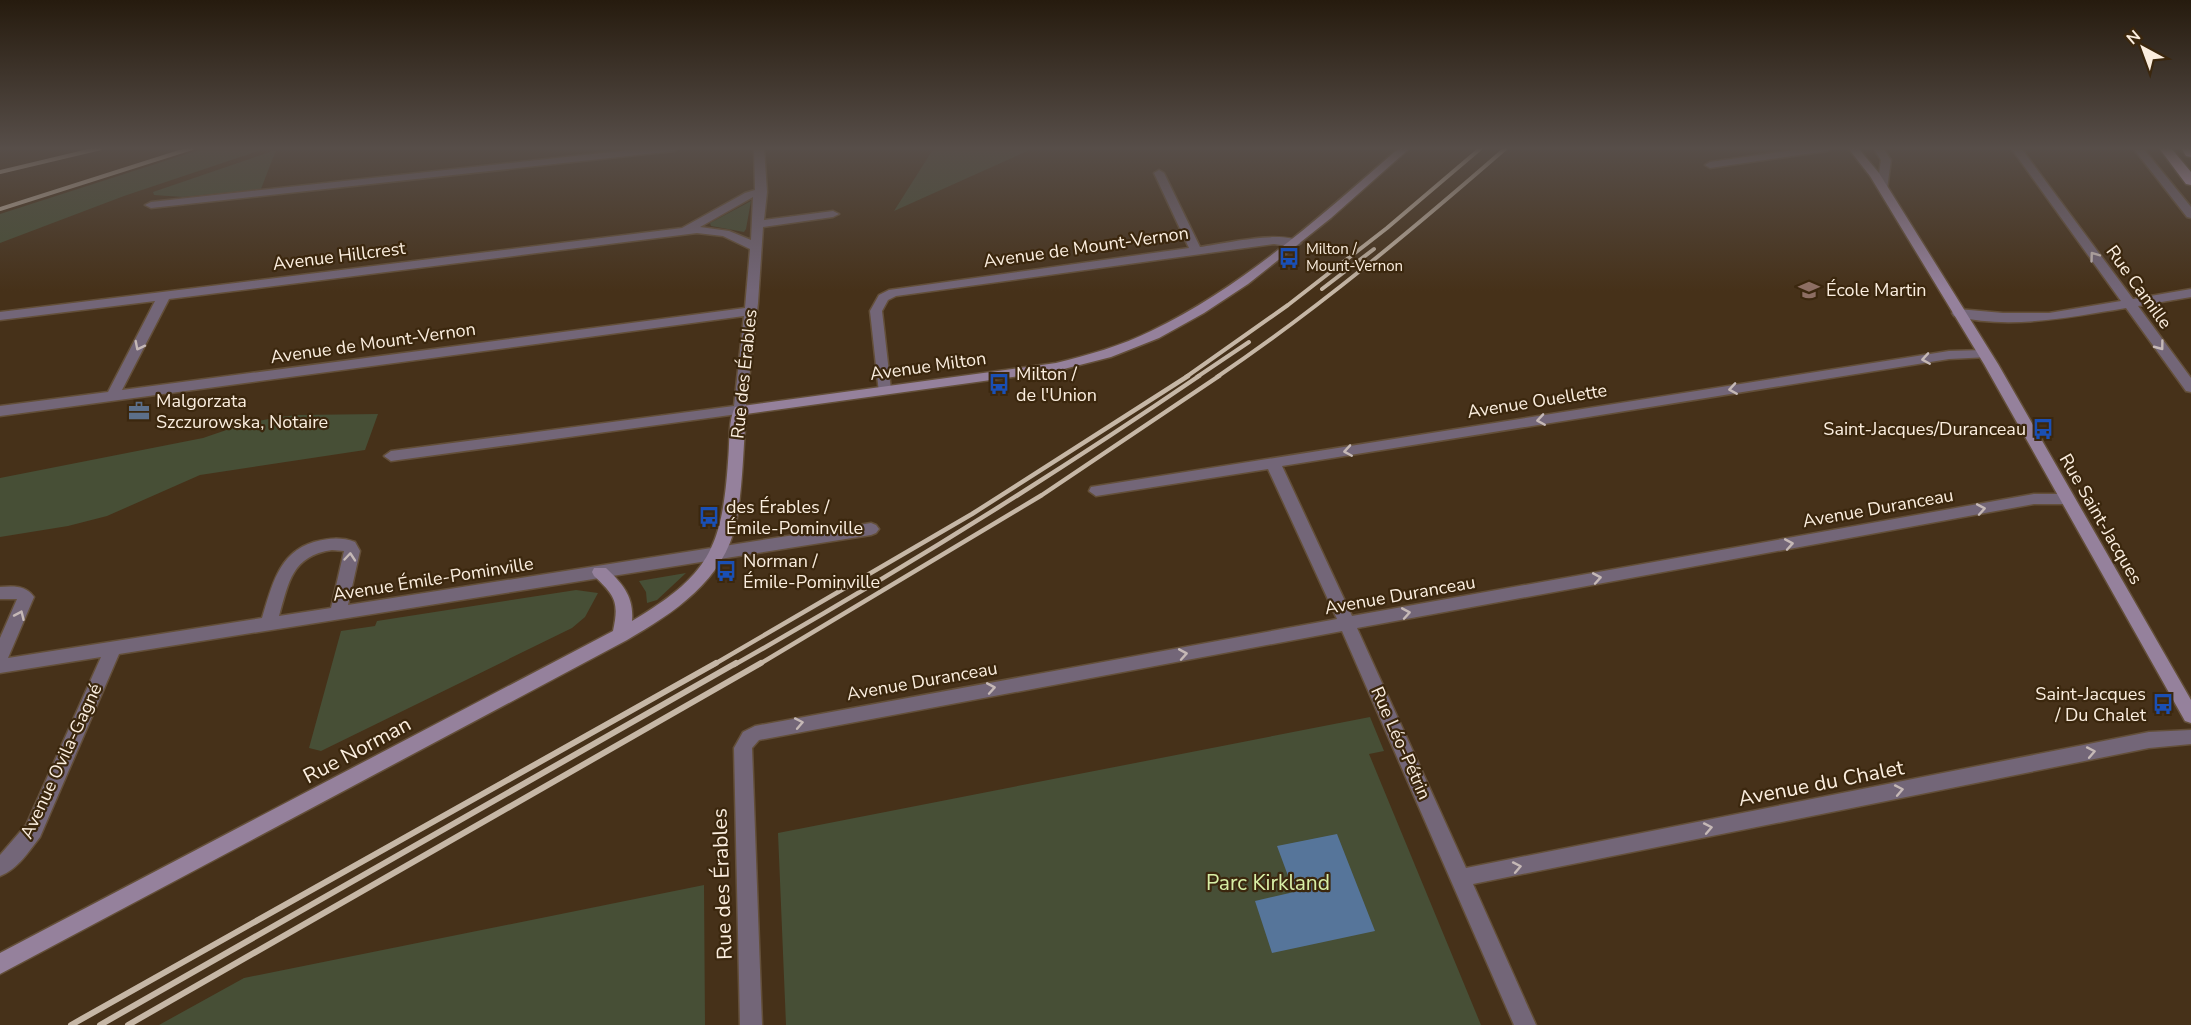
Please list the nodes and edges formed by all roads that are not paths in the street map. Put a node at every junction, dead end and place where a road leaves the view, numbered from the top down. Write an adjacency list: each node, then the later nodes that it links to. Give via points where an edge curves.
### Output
1 (226, 196): 9 (street)
2 (747, 196): 13 (street, Avenue Hillcrest)
3 (760, 196): 12 (street, Rue des Érables)
4 (1170, 196): 16 (street)
5 (1349, 196): 14 (street, Avenue Milton)
6 (1888, 196): 21 (street, Rue Saint-Jacques)
7 (2051, 196): 19 (street, Rue Camille, one-way to 7)
8 (2176, 196): 11 (street)
9 (151, 205)
10 (833, 214): 12 (street)
11 (2191, 215)
12 (759, 225): 15 (street, Rue des Érables)
13 (681, 232): 15 (street, Avenue Hillcrest, via 716,231); 18 (street, Avenue Hillcrest)
14 (1294, 243): 16 (street, Avenue de Mount-Vernon, via 1274,240); 25 (street, Avenue Milton, via 1191,315 1127,348 1062,366)
15 (756, 247): 20 (street, Rue des Érables)
16 (1196, 251): 25 (street, Avenue de Mount-Vernon, via 908,289 883,298 876,311)
17 (2191, 293): 19 (street)
18 (164, 296): 22 (street, Avenue Hillcrest); 26 (street, one-way to 26)
19 (2129, 304): 21 (street, via 2036,317); 24 (street, Rue Camille, one-way to 24)
20 (751, 311): 26 (street, Avenue de Mount-Vernon); 27 (street, Rue des Érables)
21 (1958, 313): 23 (street, Rue Saint-Jacques)
22 (0, 316)
23 (1984, 354): 30 (street, Avenue Ouellette, one-way to 30, via 1949,355); 32 (street, Rue Saint-Jacques)
24 (2191, 388)
25 (884, 390): 27 (street, Avenue Milton)
26 (113, 395): 28 (street, Avenue de Mount-Vernon)
27 (740, 410): 29 (street, Avenue Milton); 34 (street, Rue des Érables, via 729,520)
28 (0, 411)
29 (391, 456)
30 (1273, 463): 31 (street, Avenue Ouellette); 38 (street, Rue Léo-Pétrin)
31 (1096, 491)
32 (2066, 499): 38 (street, Avenue Duranceau, one-way to 32, via 2034,499); 44 (street, Rue Saint-Jacques)
33 (871, 529): 34 (street, Avenue Émile-Pominville)
34 (716, 553): 35 (street, Avenue Émile-Pominville); 40 (street, Rue Norman, via 702,576 679,598)
35 (600, 572): 37 (street, Avenue Émile-Pominville); 40 (street, via 625,599)
36 (0, 593): 42 (street, one-way to 36, via 26,597 17,592)
37 (338, 614): 39 (street, Avenue Émile-Pominville); 39 (street, one-way to 39, via 352,551 342,543 314,547 293,558)
38 (1348, 624): 46 (street, Avenue Duranceau, one-way to 38, via 768,729); 48 (street, Rue Léo-Pétrin)
39 (268, 625): 41 (street, Avenue Émile-Pominville)
40 (621, 635): 49 (street, Rue Norman)
41 (114, 649): 43 (street, Avenue Émile-Pominville); 47 (street, Avenue Ovila-Gagné, via 33,831)
42 (0, 657)
43 (0, 666)
44 (2191, 716)
45 (2191, 737): 48 (street, Avenue du Chalet, one-way to 45, via 2137,742)
46 (745, 742): 50 (street, Rue des Érables)
47 (0, 867)
48 (1460, 878): 51 (street, Rue Léo-Pétrin)
49 (0, 964)
50 (751, 1025)
51 (1525, 1025)

